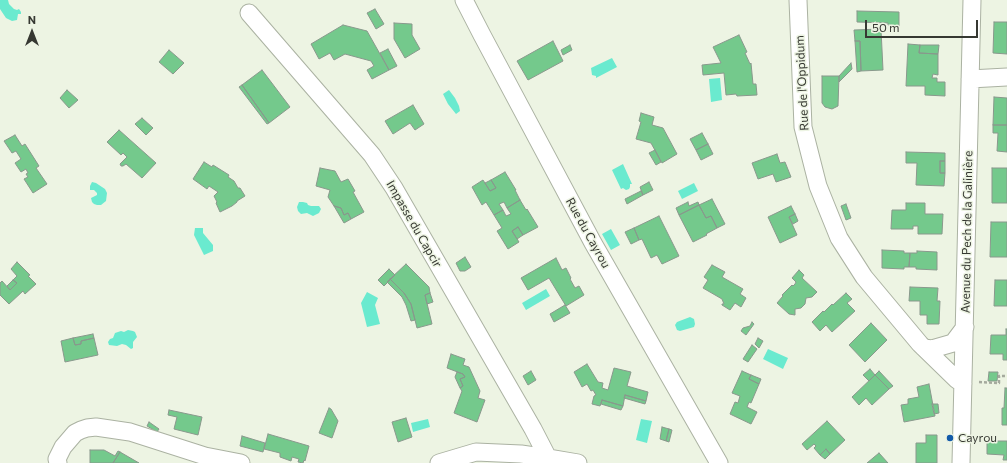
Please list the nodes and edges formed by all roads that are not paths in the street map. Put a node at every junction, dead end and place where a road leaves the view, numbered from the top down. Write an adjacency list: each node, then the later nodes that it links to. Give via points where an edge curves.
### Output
1 (464, 0): 16 (street, Rue du Cayrou, via 593,243)
2 (798, 0): 8 (street, Rue de l'Oppidum, via 803,127 818,186 839,238 864,277)
3 (972, 0): 6 (street, Avenue du Pech de la Galinière)
4 (249, 13): 10 (street, Impasse du Capcir, via 372,154 394,188)
5 (1007, 76): 6 (street)
6 (970, 79): 7 (street, Avenue du Pech de la Galinière)
7 (964, 327): 8 (street, via 953,343); 9 (street, Avenue du Pech de la Galinière)
8 (924, 348): 9 (street, Rue de l'Oppidum)
9 (963, 383): 17 (street, Avenue du Pech de la Galinière)
10 (548, 458): 11 (street); 15 (street)
11 (522, 459): 14 (street, via 476,452)
12 (58, 463): 13 (street, via 57,459 63,447 75,433 96,427 130,432 205,456)
13 (241, 463)
14 (439, 463)
15 (578, 463)
16 (719, 463)
17 (961, 463)

